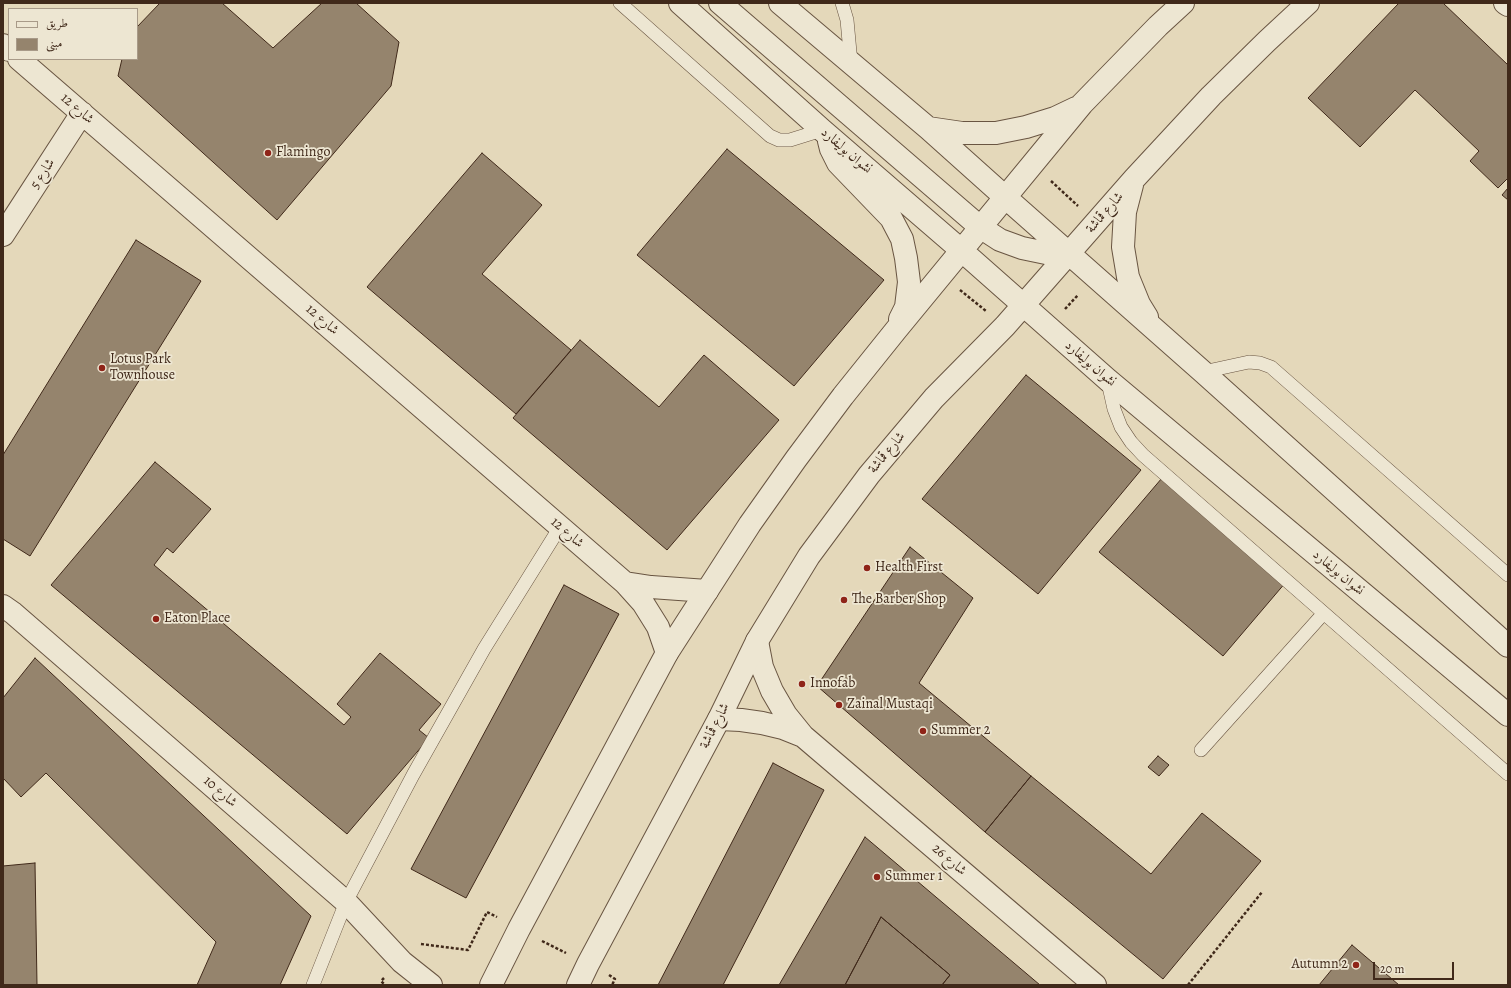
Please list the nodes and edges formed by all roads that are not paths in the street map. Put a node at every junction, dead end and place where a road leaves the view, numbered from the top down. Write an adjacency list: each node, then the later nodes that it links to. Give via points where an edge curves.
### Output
1 (620, 3): 15 (lane, via 770,136 779,140 790,140)
2 (680, 3): 15 (street, نشوان بوليفارد)
3 (720, 3): 18 (street)
4 (780, 3): 11 (street)
5 (842, 3): 11 (lane, via 847,20)
6 (1183, 3): 12 (street)
7 (1308, 3): 16 (street, شارع قماشة, via 1211,96)
8 (1505, 3): 9 (street)
9 (1508, 5)
10 (21, 60): 13 (street, شارع 12)
11 (851, 63): 14 (street)
12 (1082, 104): 14 (street, via 1055,118 996,133 962,133); 17 (street)
13 (82, 113): 19 (street, شارع 5); 27 (street, شارع 12)
14 (928, 128): 17 (street)
15 (825, 132): 20 (street, نشوان بوليفارد); 24 (street, via 838,163 891,218 902,239 909,282 906,307)
16 (1134, 179): 21 (street, شارع قماشة); 23 (street, via 1125,212 1123,247 1128,277 1139,304)
17 (1004, 198): 18 (street); 21 (street)
18 (980, 226): 20 (street); 21 (street, via 1000,240 1022,248)
19 (3, 235)
20 (961, 250): 22 (street, نشوان بوليفارد); 24 (street)
21 (1070, 254): 22 (street, شارع قماشة); 23 (street)
22 (1023, 305): 26 (street, نشوان بوليفارد); 33 (street, شارع قماشة, via 934,398 869,475 810,556)
23 (1156, 329): 25 (street)
24 (896, 330): 30 (street, via 796,460 750,524)
25 (1203, 372): 28 (lane, via 1249,362 1271,367); 34 (street)
26 (1108, 380): 32 (lane, via 1114,409 1121,427 1131,442); 36 (street, نشوان بوليفارد)
27 (560, 527): 29 (street, شارع 12); 41 (lane, via 473,669)
28 (1508, 575)
29 (625, 583): 30 (street, via 665,589); 35 (street, شارع 12, via 643,603 658,627)
30 (707, 591): 35 (street)
31 (3, 606): 41 (street, شارع 10)
32 (1323, 614): 39 (lane); 40 (lane)
33 (756, 641): 37 (street, شارع قماشة); 38 (street, شارع 26, via 762,667 772,692)
34 (1508, 646)
35 (667, 653): 44 (street)
36 (1508, 715)
37 (720, 719): 38 (street, شارع 26, via 762,723); 45 (street, شارع قماشة)
38 (803, 736): 46 (street, شارع 26)
39 (1201, 750)
40 (1508, 774)
41 (346, 902): 42 (lane); 43 (street, شارع 10, via 402,962)
42 (313, 985)
43 (430, 985)
44 (491, 985)
45 (578, 985)
46 (1094, 985)

